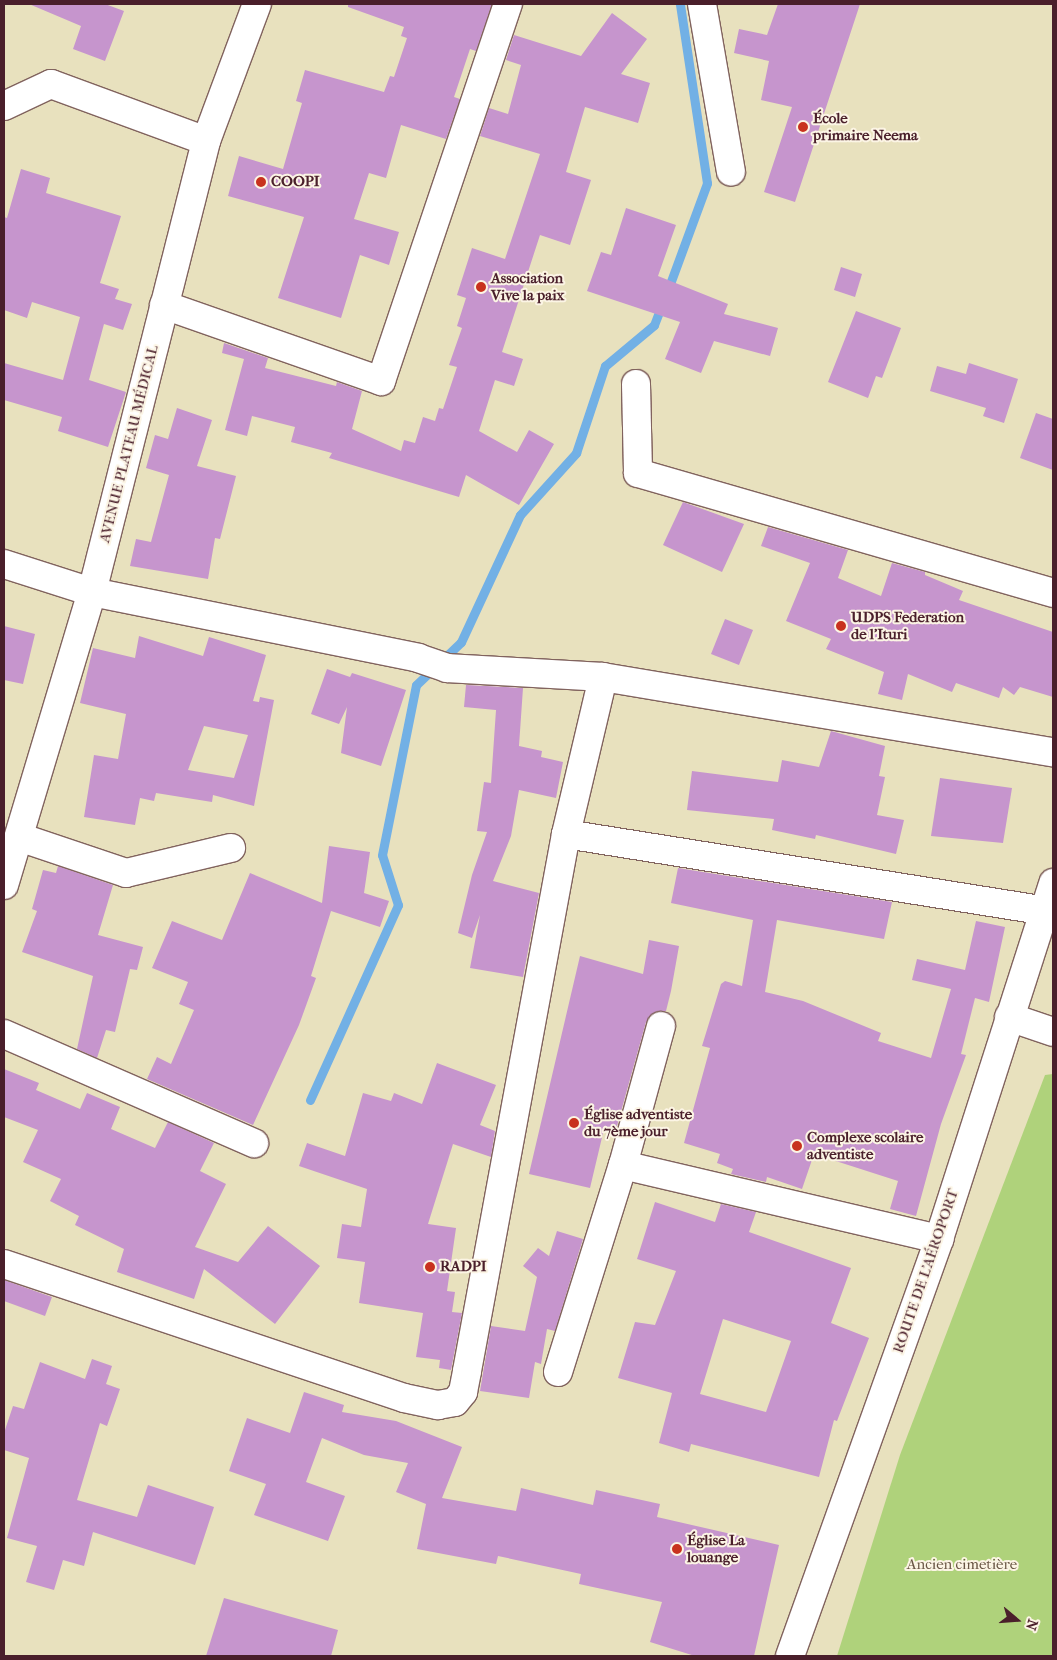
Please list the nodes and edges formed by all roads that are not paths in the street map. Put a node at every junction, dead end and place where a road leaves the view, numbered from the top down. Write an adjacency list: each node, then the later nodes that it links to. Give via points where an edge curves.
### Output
1 (258, 4): 5 (street, AVENUE PLATEAU MÉDICAL)
2 (508, 4): 7 (street, via 381,381)
3 (702, 4): 6 (street)
4 (4, 106): 5 (street, via 51,84)
5 (206, 141): 7 (street, AVENUE PLATEAU MÉDICAL)
6 (731, 172)
7 (164, 305): 10 (street, AVENUE PLATEAU MÉDICAL)
8 (636, 384): 11 (street, via 638,473)
9 (4, 564): 10 (street)
10 (92, 592): 12 (street, via 418,658 447,668); 15 (street, AVENUE PLATEAU MÉDICAL)
11 (1053, 592)
12 (603, 677): 13 (street); 14 (street)
13 (1053, 752)
14 (566, 834): 19 (street); 27 (street, via 463,1392 455,1402 438,1405 404,1398)
15 (19, 837): 16 (street, via 126,873); 18 (street, AVENUE PLATEAU MÉDICAL)
16 (231, 848)
17 (1053, 883): 19 (street, ROUTE DE L'AÉROPORT)
18 (4, 885)
19 (1045, 911): 20 (street, ROUTE DE L'AÉROPORT)
20 (1009, 1017): 22 (street); 26 (street, ROUTE DE L'AÉROPORT)
21 (661, 1026): 25 (street)
22 (1053, 1032)
23 (4, 1034): 24 (street)
24 (254, 1144)
25 (623, 1166): 26 (street); 28 (street)
26 (939, 1239): 29 (street, ROUTE DE L'AÉROPORT)
27 (4, 1264)
28 (558, 1372)
29 (790, 1656)

